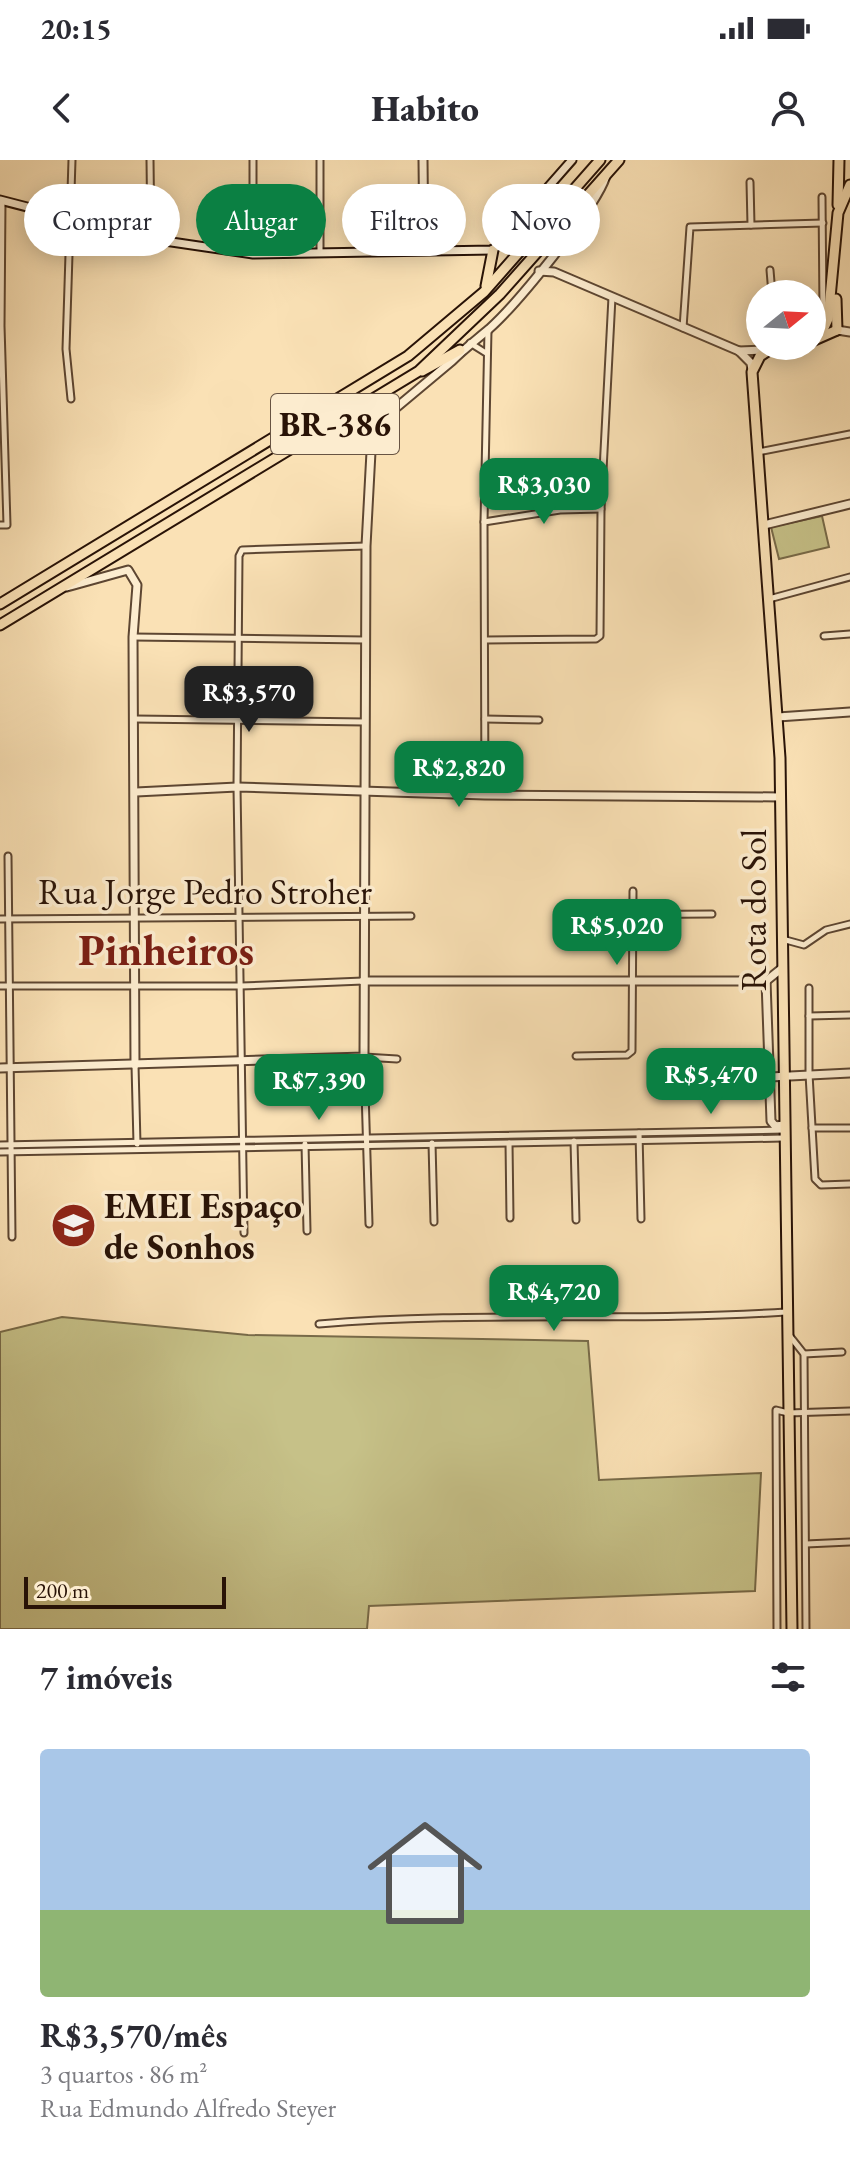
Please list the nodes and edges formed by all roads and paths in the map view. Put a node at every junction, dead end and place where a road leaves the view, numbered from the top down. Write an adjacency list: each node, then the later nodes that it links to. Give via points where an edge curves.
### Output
1 (72, 160): 12 (street)
2 (150, 160): 13 (street)
3 (253, 160): 14 (street)
4 (320, 160): 15 (street)
5 (423, 160): 16 (street)
6 (572, 160): 17 (street)
7 (600, 160): 35 (highway, BR-386)
8 (619, 160): 10 (highway, BR-386)
9 (839, 160): 22 (highway)
10 (607, 174): 28 (street, via 596,199); 50 (highway, BR-386, via 500,294)
11 (750, 182): 24 (street)
12 (72, 184)
13 (150, 184)
14 (253, 184)
15 (320, 184)
16 (423, 184)
17 (551, 184)
18 (850, 185): 22 (highway)
19 (822, 197): 23 (street)
20 (1, 201): 21 (street); 58 (street)
21 (24, 207)
22 (838, 213): 27 (highway)
23 (823, 223): 24 (street); 33 (street)
24 (751, 225): 38 (street, via 690,227)
25 (70, 256): 52 (street, via 66,349)
26 (492, 256): 35 (highway)
27 (835, 260): 34 (highway); 41 (highway)
28 (546, 261): 30 (street); 31 (street)
29 (770, 270): 32 (street)
30 (539, 271): 31 (street); 39 (street)
31 (554, 272): 36 (street)
32 (771, 280)
33 (823, 280)
34 (831, 290): 37 (highway); 41 (highway)
35 (484, 292): 64 (highway, BR-386, via 381,373)
36 (612, 297): 38 (street); 56 (street)
37 (826, 323)
38 (683, 328): 47 (street)
39 (488, 330): 44 (street); 48 (street)
40 (826, 330): 41 (highway)
41 (837, 330): 42 (street); 43 (highway)
42 (850, 332)
43 (826, 335)
44 (470, 343): 45 (street); 48 (street)
45 (460, 350): 50 (highway); 60 (street, via 374,427)
46 (746, 350): 47 (street)
47 (739, 351): 51 (street)
48 (486, 353): 57 (street)
49 (761, 360): 51 (highway)
50 (419, 371): 62 (highway, BR-386)
51 (752, 372): 54 (highway, Rota do Sol)
52 (71, 399)
53 (850, 434): 54 (street)
54 (758, 452): 59 (highway, Rota do Sol)
55 (850, 504): 59 (street)
56 (601, 509): 57 (street); 71 (street, via 601,630 596,639)
57 (484, 522): 71 (street)
58 (4, 525)
59 (764, 525): 63 (highway, Rota do Sol)
60 (366, 546): 69 (street, via 242,550); 70 (street)
61 (850, 577): 63 (street)
62 (63, 588): 65 (highway, BR-386); 68 (street, via 121,571 133,573)
63 (769, 599): 73 (highway, Rota do Sol)
64 (0, 604)
65 (0, 625)
66 (850, 634): 67 (street)
67 (824, 636)
68 (133, 637): 69 (street); 74 (street)
69 (239, 639): 70 (street); 75 (street)
70 (365, 640): 78 (street)
71 (485, 640): 76 (street)
72 (850, 712): 73 (street)
73 (778, 717): 83 (highway, Rota do Sol)
74 (135, 719): 75 (street); 81 (street)
75 (239, 719): 78 (street); 79 (street)
76 (485, 719): 77 (street); 82 (street)
77 (539, 720)
78 (365, 722): 80 (street)
79 (237, 787): 80 (street); 81 (street); 88 (street)
80 (364, 791): 82 (street); 89 (street)
81 (136, 792): 92 (street)
82 (485, 795): 83 (street)
83 (781, 797): 96 (highway, Rota do Sol)
84 (8, 856): 94 (street)
85 (633, 891): 86 (street)
86 (631, 913): 87 (street); 90 (street); 100 (street)
87 (712, 914)
88 (238, 915): 89 (street, Rua Jorge Pedro Stroher); 92 (street, Rua Jorge Pedro Stroher); 104 (street)
89 (363, 915): 91 (street, Rua Jorge Pedro Stroher); 98 (street)
90 (585, 915)
91 (411, 916)
92 (136, 917): 94 (street, Rua Jorge Pedro Stroher); 103 (street)
93 (0, 919): 94 (street, Rua Jorge Pedro Stroher)
94 (8, 919): 102 (street)
95 (850, 924): 96 (street, via 826,930 804,945)
96 (781, 938): 97 (highway, Rota do Sol)
97 (781, 969): 99 (street); 116 (highway, Rota do Sol)
98 (363, 981): 100 (street); 104 (street); 109 (street)
99 (766, 981): 100 (street); 117 (street)
100 (631, 983): 108 (street, via 632,1051)
101 (0, 986): 102 (street)
102 (8, 986): 103 (street); 113 (street)
103 (135, 986): 104 (street); 112 (street)
104 (241, 986): 111 (street)
105 (809, 988): 107 (street)
106 (850, 1015): 107 (street)
107 (809, 1016): 115 (street)
108 (576, 1056)
109 (364, 1057): 110 (street); 111 (street); 122 (street)
110 (397, 1059)
111 (240, 1064): 112 (street); 128 (street)
112 (135, 1065): 113 (street); 137 (street)
113 (5, 1068): 133 (street)
114 (850, 1073): 115 (street)
115 (809, 1074): 116 (street); 118 (street)
116 (783, 1076): 117 (street); 120 (highway, Rota do Sol)
117 (770, 1077): 120 (street)
118 (812, 1128): 119 (street); 141 (street, via 815,1179 821,1185)
119 (850, 1128)
120 (778, 1131): 121 (street); 129 (street); 150 (highway, Rota do Sol)
121 (639, 1133): 125 (street); 129 (street)
122 (366, 1135): 123 (street); 127 (street); 130 (street)
123 (431, 1135): 124 (street); 131 (street)
124 (469, 1135): 126 (street); 135 (street)
125 (574, 1135): 126 (street); 132 (street)
126 (509, 1136): 136 (street)
127 (305, 1141): 128 (street); 130 (street); 138 (street); 147 (street)
128 (242, 1142): 137 (street); 138 (street)
129 (639, 1142): 132 (street); 143 (street)
130 (366, 1143): 131 (street); 146 (street)
131 (432, 1143): 135 (street); 145 (street)
132 (574, 1143): 136 (street); 144 (street)
133 (12, 1144): 134 (street); 137 (street); 140 (street)
134 (0, 1145)
135 (469, 1145): 136 (street)
136 (509, 1145): 142 (street)
137 (137, 1147): 138 (street); 140 (street)
138 (242, 1149): 148 (street)
139 (0, 1152): 140 (street)
140 (12, 1152): 149 (street)
141 (850, 1184)
142 (510, 1218)
143 (641, 1219)
144 (576, 1220)
145 (434, 1222)
146 (369, 1224)
147 (307, 1231)
148 (244, 1233)
149 (12, 1237)
150 (786, 1312): 151 (street, via 672,1319 398,1318); 152 (highway, Rota do Sol)
151 (319, 1324)
152 (787, 1333): 154 (street); 157 (highway, Rota do Sol)
153 (842, 1352): 154 (street)
154 (804, 1354): 155 (street)
155 (804, 1411): 156 (street); 157 (street); 159 (street)
156 (850, 1411)
157 (788, 1413): 160 (street, via 776,1410); 161 (highway, Rota do Sol)
158 (850, 1542): 159 (street)
159 (806, 1544): 162 (street)
160 (777, 1629)
161 (792, 1629)
162 (806, 1629)

